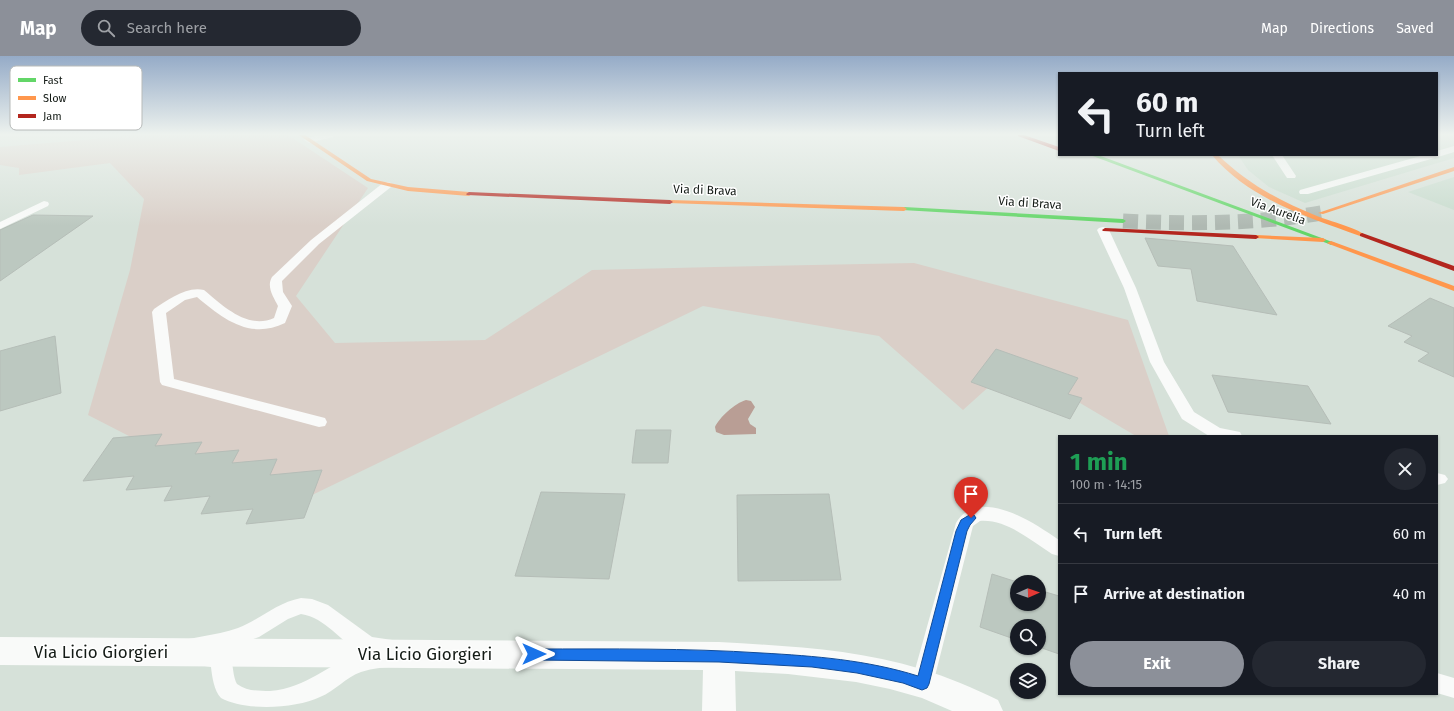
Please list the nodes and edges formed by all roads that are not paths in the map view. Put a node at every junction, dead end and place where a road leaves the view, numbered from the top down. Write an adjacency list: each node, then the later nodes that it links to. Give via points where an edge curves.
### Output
1 (347, 166): 10 (main road, Via di Brava, via 369,180)
2 (1113, 166): 9 (main road)
3 (1122, 166): 9 (main road, Via Aurelia)
4 (1225, 166): 21 (main road, via 1241,180 1269,197 1325,221)
5 (1284, 166): 8 (lane)
6 (1398, 166): 11 (lane)
7 (1454, 169): 15 (main road)
8 (1291, 176)
9 (1158, 179): 20 (main road, Via Aurelia)
10 (387, 185): 13 (main road, Via di Brava, via 491,196); 24 (lane, via 315,242 276,280 277,292 285,306 280,320 266,326 247,325 199,293 180,297 159,312 167,382)
11 (1304, 192)
12 (44, 204): 18 (lane)
13 (779, 204): 16 (main road, Via di Brava); 17 (main road, via 832,213)
14 (1270, 208): 22 (main road, Via Aurelia)
15 (1321, 213)
16 (1123, 221)
17 (975, 222)
18 (0, 226)
19 (1099, 230): 20 (main road); 25 (lane, via 1130,288 1157,362 1188,415 1215,432)
20 (1323, 240): 23 (main road, Via Aurelia)
21 (1454, 269)
22 (1454, 275)
23 (1454, 289)
24 (319, 422)
25 (1229, 435)
26 (1058, 548): 32 (lane, via 999,516 977,514 965,523)
27 (0, 651): 28 (street, Via Licio Giorgieri)
28 (174, 652): 29 (street, Via Licio Giorgieri); 29 (lane, via 254,631 284,610 309,606 322,610 368,646); 29 (lane, via 216,658 220,661 225,683 235,697 244,702 268,704 286,702 310,692 351,666 362,662)
29 (426, 654): 30 (street, Via Licio Giorgieri)
30 (719, 656): 32 (street, Via Licio Giorgieri, via 857,667); 34 (street)
31 (1438, 683): 33 (lane)
32 (922, 684): 35 (street, Via Licio Giorgieri, via 939,689)
33 (1454, 688)
34 (719, 711)
35 (986, 711)

